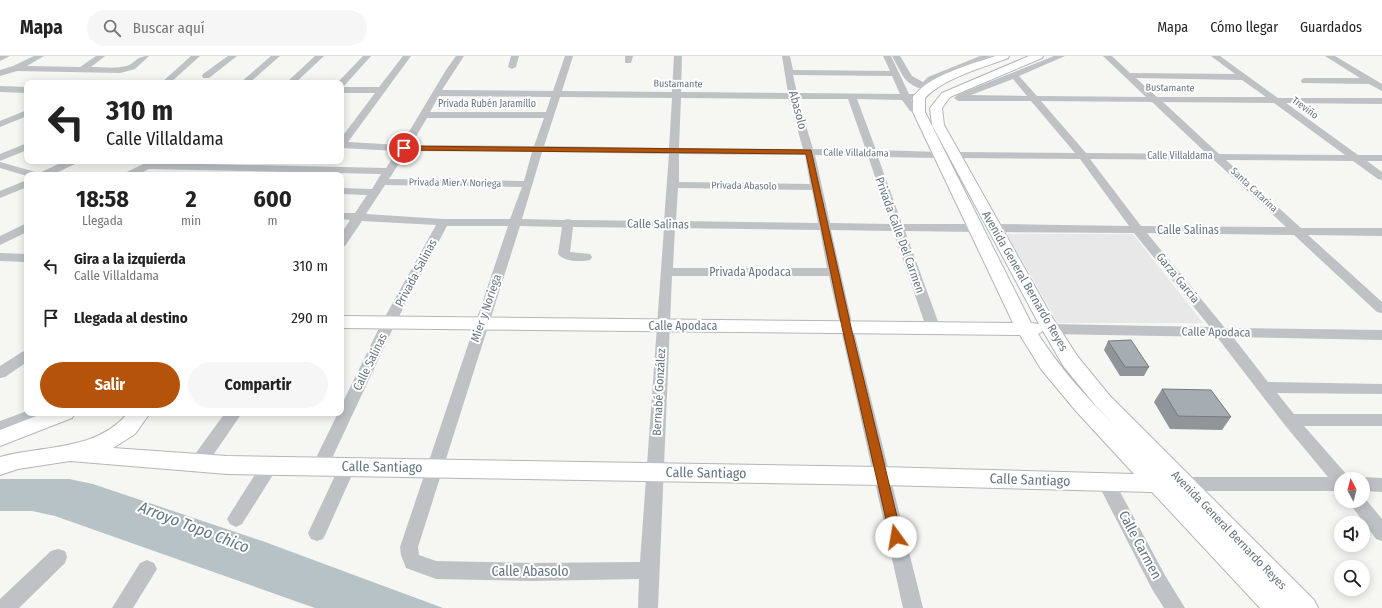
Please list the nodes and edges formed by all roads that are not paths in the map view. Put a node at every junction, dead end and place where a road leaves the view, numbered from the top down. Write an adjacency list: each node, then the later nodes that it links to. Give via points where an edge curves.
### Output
1 (6, 56): 24 (street)
2 (40, 56): 27 (street)
3 (101, 56): 28 (street)
4 (145, 56): 28 (street, via 129,69)
5 (233, 56): 25 (street)
6 (276, 56): 36 (street)
7 (320, 56): 37 (street)
8 (367, 56): 38 (street)
9 (407, 56): 45 (street)
10 (460, 56): 47 (street)
11 (515, 56): 26 (street)
12 (569, 56): 48 (street, Mier y Noriega)
13 (678, 56): 49 (street, Bernabé González)
14 (786, 56): 29 (street, Abasolo)
15 (887, 56): 31 (street)
16 (896, 56): 46 (street, via 909,78)
17 (987, 56): 46 (street, via 931,79 926,84)
18 (1004, 56): 46 (main road)
19 (1038, 56): 59 (main road, via 946,95)
20 (1061, 56): 32 (street)
21 (1107, 56): 33 (street, Santa Catarina)
22 (1215, 56): 34 (street, Treviño)
23 (1329, 56): 40 (street)
24 (0, 59)
25 (202, 67): 35 (street)
26 (512, 67)
27 (16, 68): 28 (street); 30 (street)
28 (81, 70)
29 (788, 72): 31 (street); 51 (street, Abasolo)
30 (0, 73)
31 (895, 74): 53 (street)
32 (1014, 75): 54 (street); 55 (street, Garza García)
33 (1127, 75): 34 (street); 56 (street, Santa Catarina)
34 (1244, 77): 57 (street, Treviño)
35 (172, 80)
36 (248, 80)
37 (293, 80)
38 (344, 81)
39 (1305, 81): 40 (street)
40 (1371, 81): 41 (street)
41 (1382, 88)
42 (0, 89): 43 (street)
43 (22, 90): 50 (street)
44 (344, 90): 45 (street)
45 (380, 90): 65 (street)
46 (925, 91): 53 (street, Bustamante); 60 (main road, Avenida General Bernardo Reyes)
47 (437, 93): 48 (street, Bustamante); 62 (street)
48 (556, 94): 49 (street, Bustamante); 63 (street, Mier y Noriega)
49 (677, 95): 51 (street, Bustamante); 70 (street, Bernabé González)
50 (0, 96)
51 (793, 96): 52 (street, Bustamante); 71 (street, Abasolo)
52 (852, 97): 53 (street, Bustamante); 72 (street, Privada Calle Del Carmen)
53 (906, 97): 60 (street, via 910,106)
54 (958, 98): 55 (street, Bustamante); 59 (street)
55 (1034, 99): 56 (street, Bustamante); 74 (street, Garza García)
56 (1155, 99): 57 (street, Bustamante); 75 (street, Santa Catarina)
57 (1276, 101): 58 (street, Bustamante); 77 (street, Treviño)
58 (1382, 101)
59 (939, 102): 73 (main road, Avenida General Bernardo Reyes, via 936,114)
60 (919, 112): 73 (main road, Avenida General Bernardo Reyes)
61 (24, 114): 64 (street)
62 (424, 115): 63 (street, Privada Rubén Jaramillo); 68 (street)
63 (550, 115): 69 (street, Mier y Noriega)
64 (0, 124)
65 (344, 141)
66 (344, 145): 68 (street, Calle Villaldama)
67 (24, 147): 76 (street)
68 (404, 148): 69 (street, Calle Villaldama); 84 (street)
69 (538, 149): 70 (street, Calle Villaldama); 91 (street, Mier y Noriega)
70 (674, 150): 71 (street, Calle Villaldama); 92 (street, Bernabé González)
71 (809, 152): 72 (street, Calle Villaldama); 93 (street, Abasolo)
72 (870, 153): 73 (street, Calle Villaldama); 104 (street, Privada Calle Del Carmen)
73 (947, 155): 74 (street, Calle Villaldama); 105 (main road, Avenida General Bernardo Reyes); 106 (main road, Avenida General Bernardo Reyes)
74 (1082, 155): 75 (street, Calle Villaldama); 108 (street, Garza García)
75 (1217, 156): 77 (street, Calle Villaldama); 109 (street, Santa Catarina)
76 (0, 158)
77 (1355, 158): 78 (street, Calle Villaldama); 88 (street, Treviño)
78 (1382, 158)
79 (67, 164): 86 (street)
80 (150, 164): 87 (street)
81 (175, 164): 83 (street)
82 (0, 165): 85 (street)
83 (265, 168): 84 (street)
84 (389, 171): 89 (street)
85 (25, 172)
86 (50, 172)
87 (135, 172)
88 (1382, 177)
89 (381, 182): 91 (street, Privada Mier Y Noriega); 95 (street)
90 (24, 184): 96 (street)
91 (528, 184): 100 (street, Mier y Noriega)
92 (673, 185): 93 (street, Privada Abasolo); 102 (street, Bernabé González)
93 (816, 187): 103 (street, Abasolo)
94 (344, 191): 95 (street)
95 (374, 192): 98 (street)
96 (0, 195)
97 (344, 216): 98 (street, Calle Salinas)
98 (358, 217): 99 (street, Calle Salinas); 111 (street)
99 (443, 222): 100 (street, Calle Salinas); 120 (street, Privada Salinas)
100 (515, 222): 101 (street, Calle Salinas); 121 (street, Mier y Noriega)
101 (568, 222): 102 (street, Calle Salinas); 114 (street, via 564,254)
102 (668, 224): 103 (street, Calle Salinas); 116 (street, Bernabé González)
103 (824, 227): 104 (street, Calle Salinas); 117 (street, Abasolo)
104 (897, 227): 105 (street, Calle Salinas); 124 (street, Privada Calle Del Carmen)
105 (976, 228): 125 (main road, Avenida General Bernardo Reyes)
106 (994, 228): 108 (street, Calle Salinas); 126 (main road, Avenida General Bernardo Reyes)
107 (24, 230): 112 (street)
108 (1138, 230): 109 (street, Calle Salinas); 127 (street, Garza García)
109 (1297, 230): 110 (street, Calle Salinas); 118 (street, Santa Catarina)
110 (1382, 232)
111 (344, 239)
112 (0, 241)
113 (0, 257): 115 (street)
114 (586, 257)
115 (24, 258)
116 (666, 272): 117 (street, Privada Apodaca); 122 (street, Bernabé González)
117 (834, 272): 123 (street, Abasolo)
118 (1382, 308)
119 (344, 322): 120 (main road, Calle Apodaca)
120 (388, 324): 121 (main road, Calle Apodaca); 137 (street, Calle Salinas)
121 (480, 325): 122 (main road, Calle Apodaca); 149 (street, Mier y Noriega)
122 (663, 326): 123 (main road, Calle Apodaca); 150 (street, Bernabé González)
123 (846, 327): 124 (main road, Calle Apodaca); 152 (street, Abasolo)
124 (933, 327): 125 (main road, Calle Apodaca)
125 (1025, 329): 126 (main road, Calle Apodaca); 154 (main road, Avenida General Bernardo Reyes, via 1048,364 1082,405)
126 (1050, 329): 127 (street, Calle Apodaca); 155 (main road, Avenida General Bernardo Reyes, via 1071,362 1090,385)
127 (1222, 333): 128 (street, Calle Apodaca); 131 (street, Garza García)
128 (1382, 335)
129 (24, 357): 130 (street)
130 (0, 373)
131 (1264, 387): 132 (street); 139 (street, Garza García)
132 (1382, 389)
133 (31, 416): 141 (street)
134 (57, 416): 142 (main road)
135 (137, 416): 143 (main road, via 125,430 114,437 95,447)
136 (232, 416): 144 (street)
137 (344, 416)
138 (344, 416): 147 (street, Calle Salinas)
139 (1290, 420): 140 (street); 151 (street, Garza García)
140 (1382, 420)
141 (0, 427)
142 (0, 438)
143 (72, 453): 144 (main road, Calle Santiago); 145 (main road, via 22,459)
144 (199, 462): 146 (main road, Calle Santiago)
145 (0, 466)
146 (270, 466): 147 (main road, Calle Santiago); 160 (street)
147 (320, 466): 148 (main road, Calle Santiago)
148 (348, 466): 149 (main road, Calle Santiago); 161 (street)
149 (434, 467): 150 (main road, Calle Santiago); 164 (street, Mier y Noriega, via 409,547)
150 (655, 472): 152 (main road, Calle Santiago); 166 (street, Bernabé González)
151 (1334, 472)
152 (882, 476): 153 (main road, Calle Santiago); 170 (street, Abasolo)
153 (1106, 482): 154 (main road, Calle Santiago); 171 (street, Calle Carmen)
154 (1157, 484): 155 (main road, Calle Santiago); 172 (main road, Avenida General Bernardo Reyes)
155 (1184, 484): 156 (street, Calle Santiago); 173 (main road, Avenida General Bernardo Reyes)
156 (1334, 484)
157 (1370, 484): 158 (street)
158 (1382, 484)
159 (1362, 508): 162 (street)
160 (236, 519)
161 (317, 533)
162 (1382, 533)
163 (58, 557): 167 (street)
164 (412, 562): 166 (street, Calle Abasolo, via 436,570)
165 (147, 570): 168 (street)
166 (649, 570): 169 (street, Bernabé González)
167 (5, 608)
168 (122, 608)
169 (648, 608)
170 (913, 608)
171 (1175, 608)
172 (1278, 608)
173 (1305, 608)

